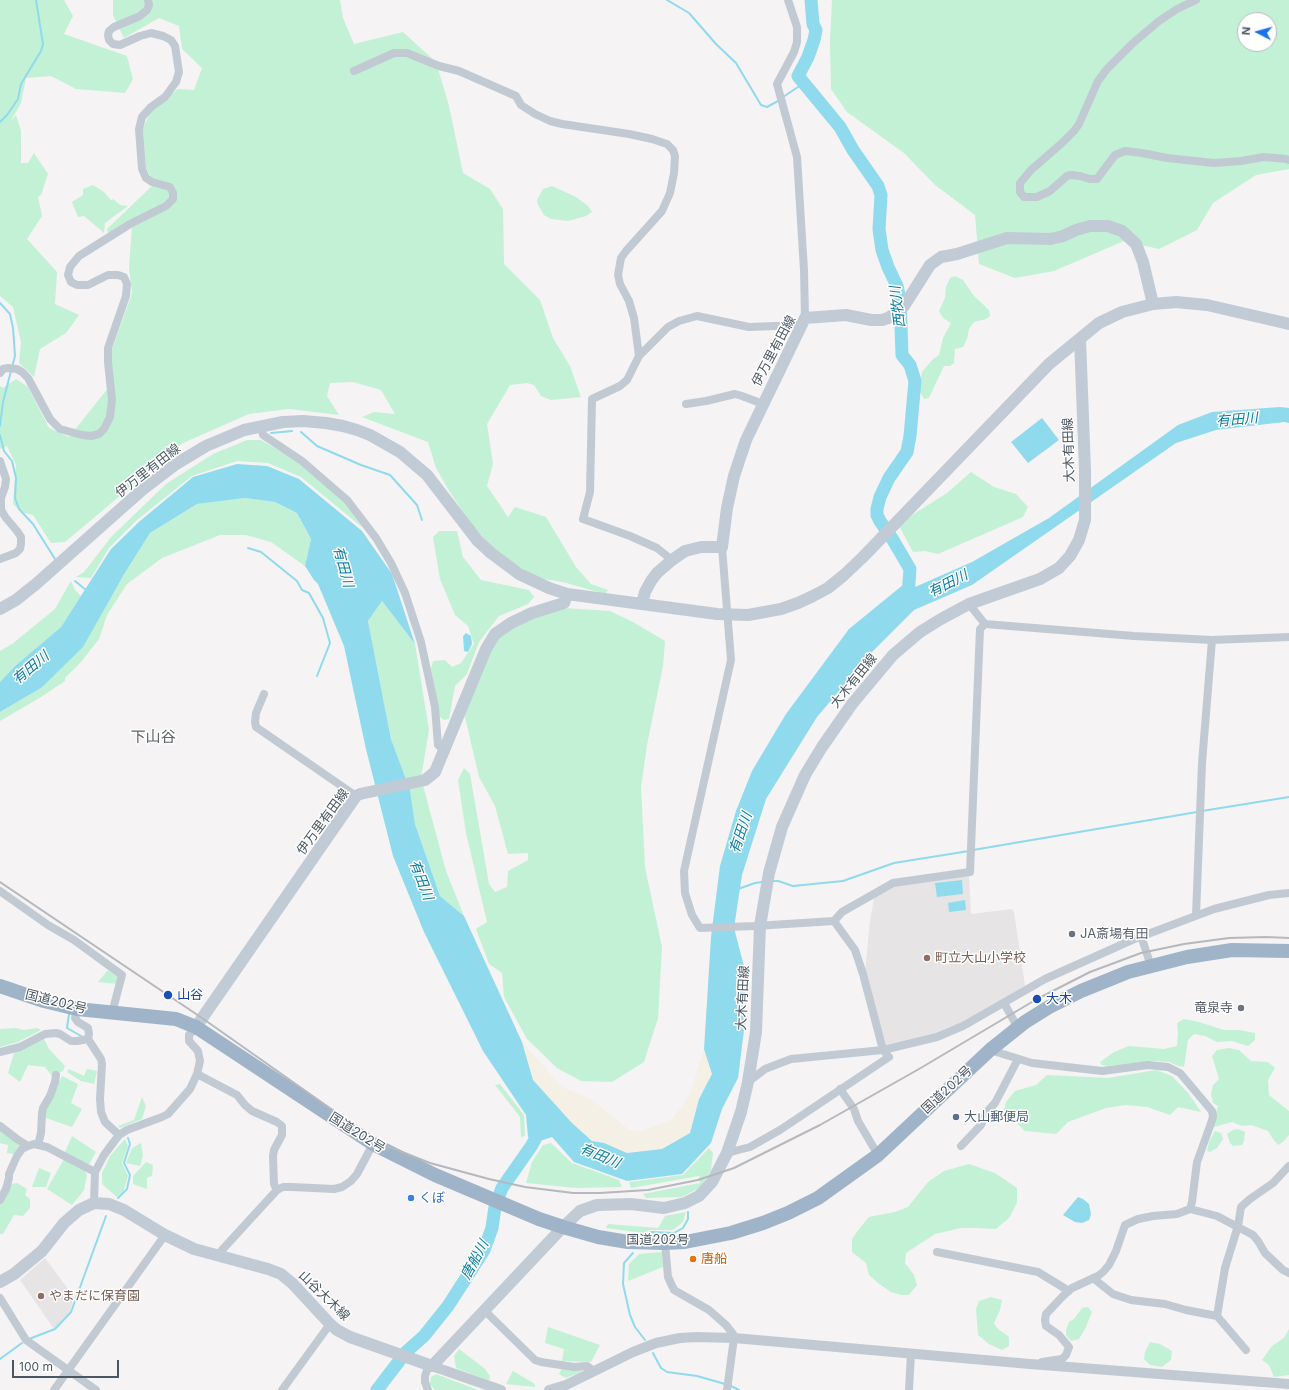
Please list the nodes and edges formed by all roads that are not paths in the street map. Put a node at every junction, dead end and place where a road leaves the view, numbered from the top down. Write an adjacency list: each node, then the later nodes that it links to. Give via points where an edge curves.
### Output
1 (148, 0): 11 (street, via 147,10 140,16 114,26 108,35 113,44 120,45 151,34 163,36 171,40 175,46 179,72 176,82 165,97 142,117 139,129 142,169 146,178 170,187 174,193 173,199 166,206 130,224 79,256 70,267 68,275 71,282 77,285 88,285 108,275 124,277 127,284 126,296 108,348 112,400 110,417 104,430 91,436 60,429 50,419 28,378 22,372 8,368 3,369)
2 (788, 0): 7 (street, via 797,26 797,42 777,84 797,157 804,270)
3 (1196, 0): 5 (street, via 1159,21 1108,69 1098,81 1074,131 1031,170 1020,183 1020,192 1024,197 1037,197 1050,191 1071,175 1097,180 1115,155 1125,151 1214,163 1264,157)
4 (354, 71): 10 (street, via 394,53 406,53 459,71 516,96 521,105 550,121 652,139 667,144 673,150 674,173 670,193 662,211 621,258 618,275 634,318)
5 (1289, 160)
6 (1153, 304): 7 (main road, 伊万里有田線, via 1136,244 1122,231 1108,226 1090,226 1051,239 1007,238 941,257 930,265 904,306 888,318 876,320 846,315); 8 (main road, via 1176,302 1207,305); 9 (main road, via 1122,312 1099,323)
7 (803, 322): 10 (street, via 749,327 697,316 668,327); 13 (main road, 伊万里有田線)
8 (1289, 324)
9 (1080, 339): 21 (main road, 大木有田線, via 1085,520 1079,540 1059,568 1040,579); 23 (main road, 伊万里有田線, via 1049,364 880,540 828,588 781,609 748,615)
10 (639, 356): 18 (street, via 627,380 592,399 590,492 583,519 657,548)
11 (0, 374)
12 (686, 404): 13 (street, via 734,394)
13 (763, 404): 16 (main road, 伊万里有田線, via 746,440 734,476)
14 (261, 426): 19 (main road, 伊万里有田線, via 303,421 326,423 357,430 382,442 400,452 427,475 477,540 491,553 519,574); 22 (main road, 伊万里有田線, via 225,437 176,464 142,490 36,584); 28 (street, via 263,435 302,461 347,500 376,538 391,563 405,593 421,642 435,707 438,745)
15 (0, 461): 17 (street, via 6,479 1,510 21,537 21,544 16,553)
16 (722, 547): 18 (main road, via 701,546 685,551); 23 (street)
17 (0, 559)
18 (672, 560): 20 (main road, via 651,580)
19 (567, 594): 20 (main road, 伊万里有田線); 28 (main road, 伊万里有田線, via 564,603 532,613 495,634 486,648)
20 (642, 604): 23 (main road, 伊万里有田線)
21 (969, 604): 24 (street); 34 (main road, 大木有田線, via 920,632 893,655 852,704 822,747 805,775 782,827)
22 (0, 609)
23 (728, 615): 34 (street, via 731,660 684,871 685,893 692,915 700,928)
24 (985, 624): 26 (street); 33 (street, via 980,629 970,872 893,883 842,912)
25 (1289, 637): 26 (street)
26 (1212, 640): 32 (street, via 1202,763)
27 (264, 694): 29 (street, via 256,713 256,726)
28 (444, 750): 29 (main road, 伊万里有田線, via 435,772 425,780)
29 (361, 794): 42 (main road, 伊万里有田線)
30 (0, 891): 41 (street, via 122,975)
31 (1289, 893): 32 (street, via 1269,895)
32 (1196, 915): 35 (street)
33 (834, 921): 34 (street); 45 (street, via 855,950)
34 (755, 926): 51 (main road, 大木有田線, via 756,1032)
35 (1141, 936): 37 (street); 39 (street, via 1045,979)
36 (1289, 951): 37 (highway, 国道202号, via 1232,950)
37 (1151, 966): 43 (highway, 国道202号, via 1128,972 1081,991 1049,1007)
38 (0, 986): 40 (highway, 国道202号)
39 (1004, 1003): 43 (street); 45 (street, via 937,1037)
40 (77, 1009): 41 (highway, 国道202号); 44 (street, via 75,1018 88,1028)
41 (112, 1013): 42 (highway, 国道202号, via 176,1019)
42 (196, 1027): 49 (street, via 189,1035 189,1041 200,1056); 56 (highway, 国道202号)
43 (1018, 1028): 46 (highway, 国道202号)
44 (88, 1039): 47 (street, via 71,1041 60,1034 45,1034 20,1047); 54 (street, via 101,1058 101,1112 105,1122)
45 (884, 1050): 51 (street, via 791,1059 766,1069); 52 (street, via 889,1058)
46 (990, 1050): 48 (street); 60 (highway, 国道202号)
47 (0, 1052)
48 (1018, 1059): 58 (street, via 981,1125); 68 (street, via 1102,1071 1148,1065 1168,1067 1180,1073 1212,1111 1213,1117 1198,1162)
49 (197, 1074): 54 (street, via 190,1089 168,1114); 65 (street, via 237,1095 252,1111 282,1126 282,1135 273,1156)
50 (56, 1075): 55 (street, via 50,1096 43,1108 42,1133)
51 (748, 1082): 59 (main road, 大木有田線, via 742,1112)
52 (840, 1089): 59 (street, via 750,1147); 60 (street, via 854,1109 858,1122)
53 (0, 1126): 57 (street)
54 (119, 1135): 62 (street)
55 (38, 1144): 57 (street); 62 (street, via 47,1146)
56 (373, 1144): 65 (street, via 357,1174 342,1187 283,1187); 70 (highway, 国道202号, via 435,1175)
57 (28, 1146): 64 (street, via 22,1149)
58 (961, 1146)
59 (727, 1152): 70 (main road, 大木有田線, via 712,1182 699,1196 685,1203 664,1208 631,1204 597,1205 580,1211)
60 (878, 1155): 72 (highway, 国道202号, via 818,1198 788,1213 730,1233 685,1242)
61 (1289, 1166): 69 (street, via 1273,1183 1241,1207)
62 (95, 1172): 67 (street)
63 (0, 1173): 64 (street)
64 (9, 1174): 66 (street, via 6,1189)
65 (276, 1190): 74 (street)
66 (0, 1200)
67 (94, 1203): 71 (main road, 山谷大木線, via 109,1204 124,1210); 77 (main road, via 79,1210 64,1223 42,1251)
68 (1190, 1208): 69 (street); 76 (street, via 1178,1214 1138,1219 1125,1225 1109,1265)
69 (1238, 1226): 75 (street, via 1253,1235 1265,1253); 81 (street, via 1225,1268)
70 (563, 1227): 72 (highway, 国道202号, via 628,1242); 80 (main road)
71 (165, 1235): 74 (main road, 山谷大木線, via 194,1249); 88 (street)
72 (665, 1243): 83 (street, via 668,1277 674,1290 709,1310 726,1325)
73 (937, 1252): 78 (street, via 1038,1272)
74 (219, 1256): 82 (main road, 山谷大木線, via 281,1274)
75 (1289, 1273)
76 (1093, 1278): 78 (street); 81 (street, via 1113,1294 1125,1298)
77 (0, 1282)
78 (1069, 1291): 86 (street, via 1046,1314 1045,1320 1046,1326 1059,1335 1069,1347 1066,1355 1062,1359)
79 (0, 1298): 88 (street, via 26,1340)
80 (484, 1310): 87 (main road); 89 (street, via 535,1360 574,1367 587,1366)
81 (1217, 1316): 84 (street)
82 (330, 1324): 87 (main road, 山谷大木線, via 350,1337); 94 (street)
83 (734, 1338): 85 (street); 89 (street, via 680,1338 656,1343); 98 (street)
84 (1246, 1350)
85 (911, 1353): 86 (street); 99 (street)
86 (1030, 1364): 91 (street)
87 (432, 1366): 95 (street, via 427,1370 424,1382); 96 (street)
88 (68, 1370): 92 (street); 93 (street)
89 (594, 1371): 97 (street, via 566,1385)
90 (1289, 1384): 91 (street)
91 (1268, 1386)
92 (54, 1390)
93 (96, 1390)
94 (282, 1390)
95 (428, 1390)
96 (501, 1390)
97 (549, 1390)
98 (727, 1390)
99 (908, 1390)

